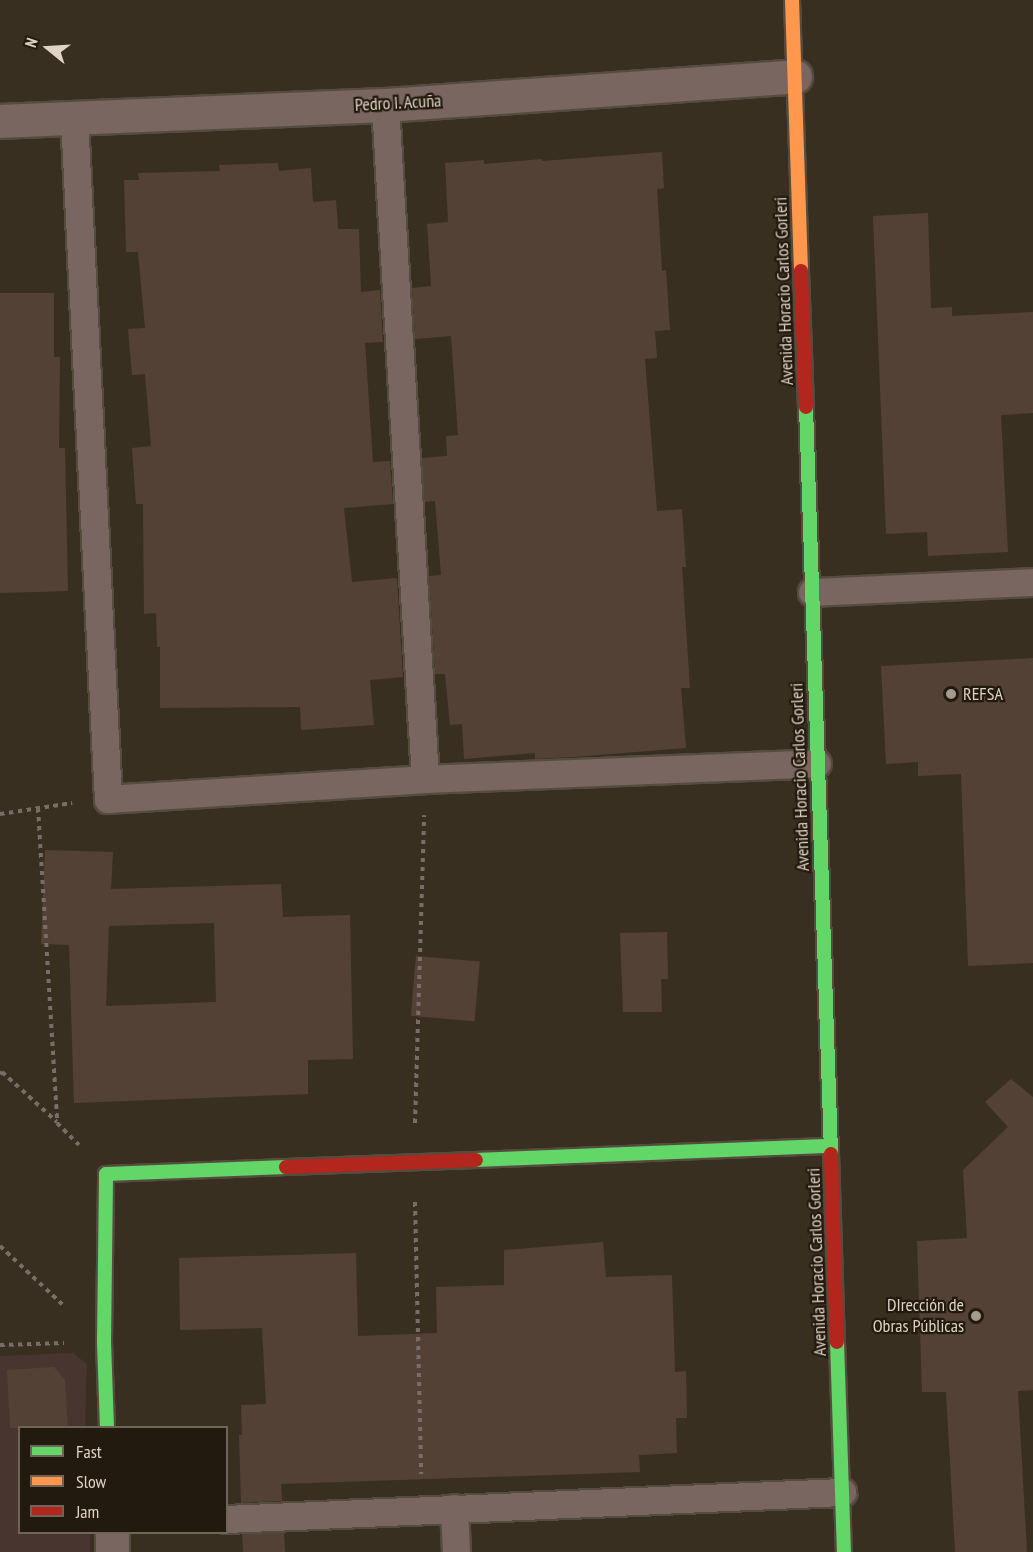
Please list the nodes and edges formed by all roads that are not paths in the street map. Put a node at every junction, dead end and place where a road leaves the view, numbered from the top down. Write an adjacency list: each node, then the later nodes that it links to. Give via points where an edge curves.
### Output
1 (792, 0): 2 (main road, Avenida Horacio Carlos Gorleri)
2 (795, 76): 3 (street, Pedro I. Acuña); 7 (main road, Avenida Horacio Carlos Gorleri)
3 (385, 105): 4 (street, Pedro I. Acuña); 9 (lane)
4 (74, 117): 5 (street, Pedro I. Acuña); 9 (lane, via 108,799)
5 (0, 121)
6 (1033, 582): 7 (lane)
7 (812, 592): 8 (main road, Avenida Horacio Carlos Gorleri)
8 (817, 763): 9 (lane); 10 (main road, Avenida Horacio Carlos Gorleri)
9 (425, 779)
10 (831, 1146): 11 (main road, via 106,1173 104,1342); 12 (main road, Avenida Horacio Carlos Gorleri)
11 (108, 1426)
12 (842, 1492): 13 (lane); 18 (main road, Avenida Horacio Carlos Gorleri)
13 (454, 1508): 14 (lane); 17 (lane)
14 (228, 1520)
15 (112, 1534): 16 (street)
16 (112, 1552)
17 (456, 1552)
18 (844, 1552)

